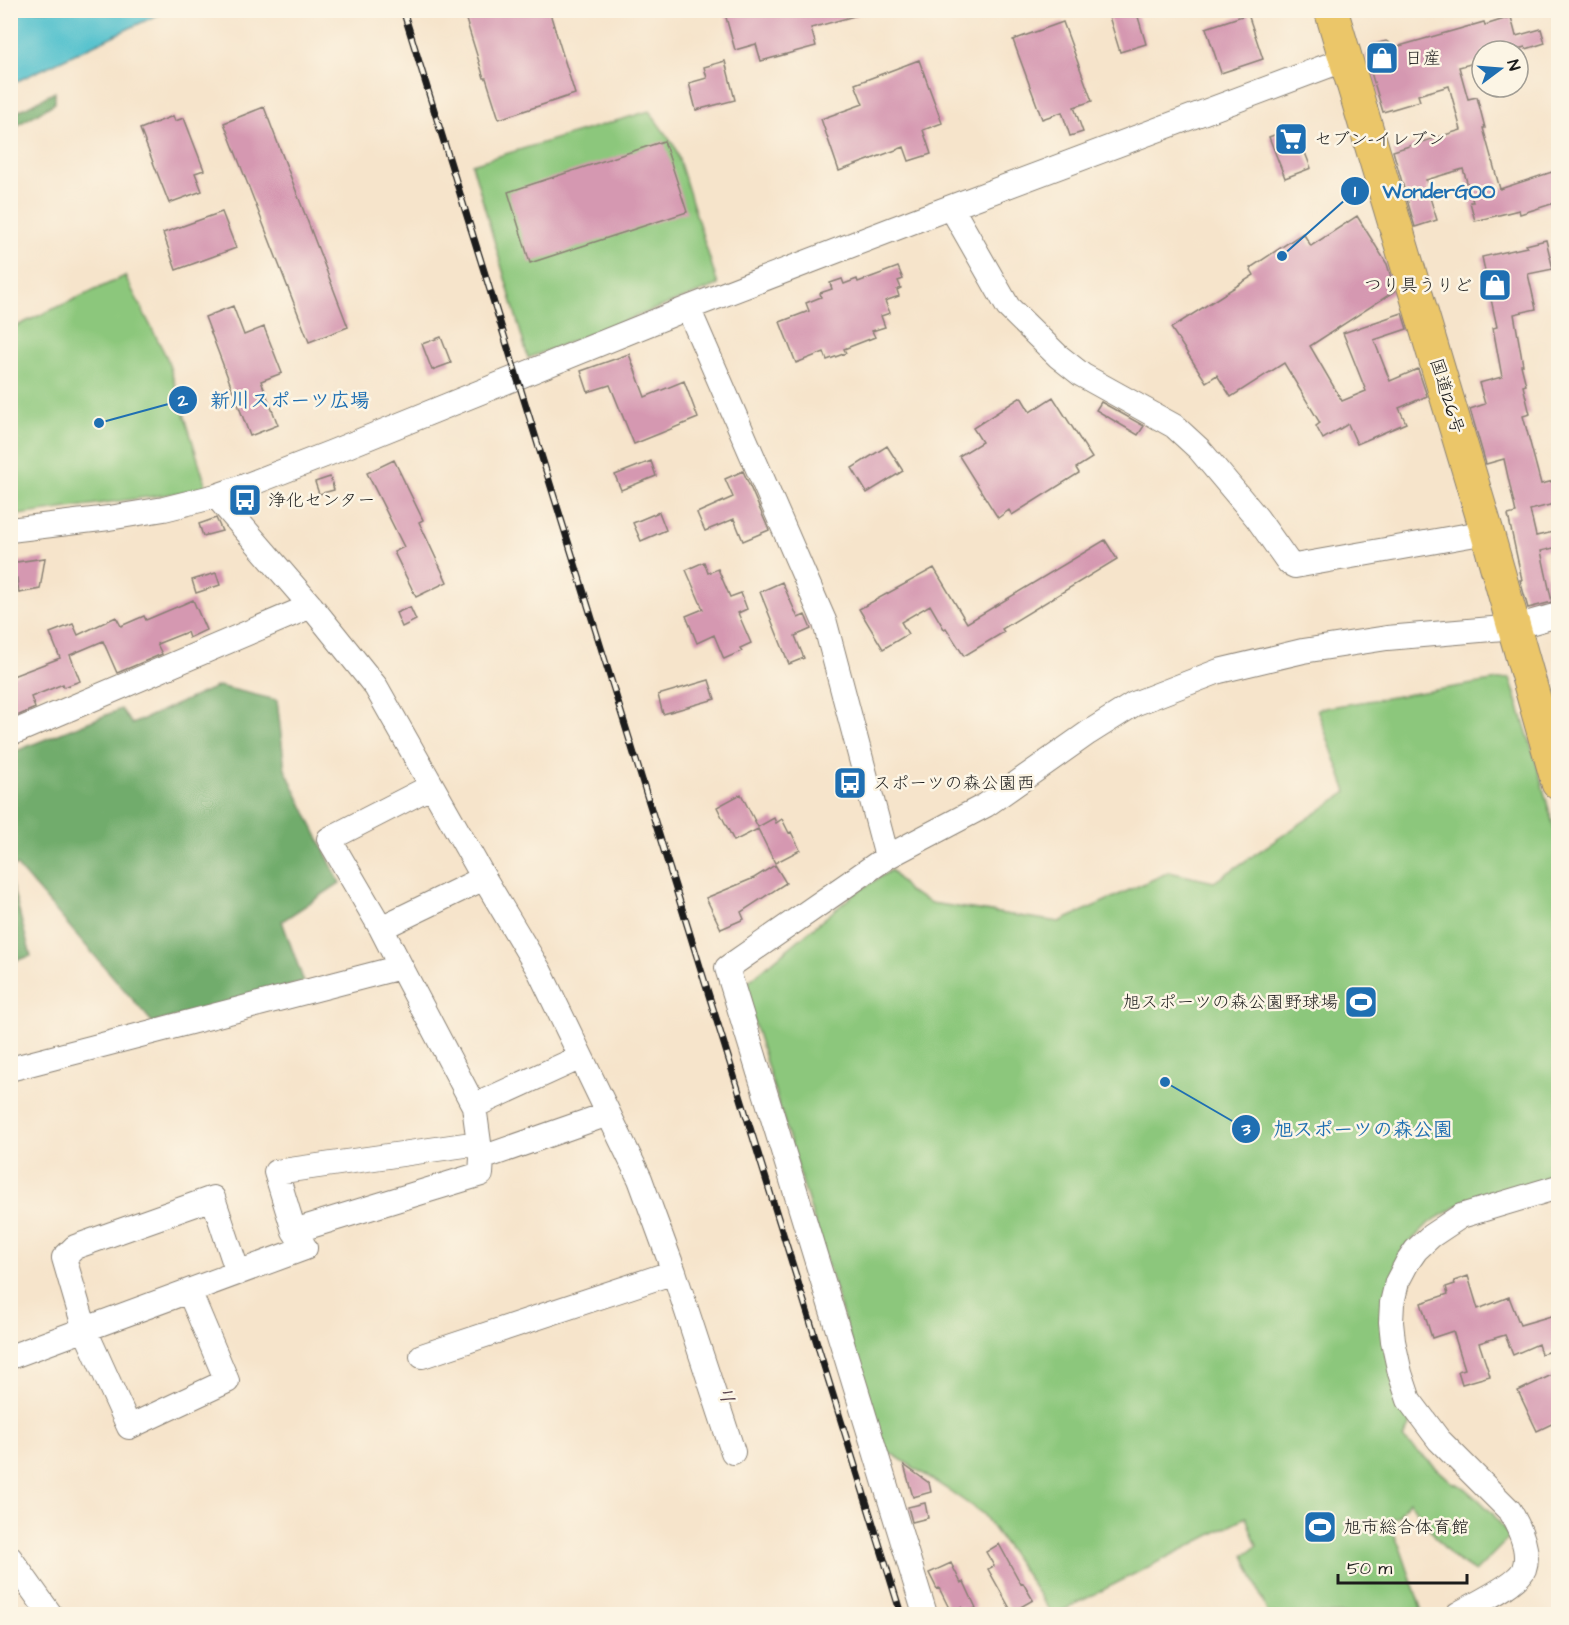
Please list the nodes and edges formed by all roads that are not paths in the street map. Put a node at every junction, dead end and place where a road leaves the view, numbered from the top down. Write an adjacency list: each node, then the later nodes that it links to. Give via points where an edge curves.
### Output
1 (1331, 10): 2 (highway, 国道126号)
2 (1346, 59): 3 (street); 7 (highway, 国道126号)
3 (951, 207): 4 (street); 7 (street, via 1008,307 1082,375 1174,426 1206,457 1289,563 1295,566)
4 (688, 308): 5 (street); 14 (street, via 825,623)
5 (216, 496): 6 (street, via 164,509); 8 (street)
6 (10, 530)
7 (1487, 532): 10 (highway, 国道126号)
8 (311, 606): 11 (street); 13 (street, via 376,687)
9 (1558, 615): 10 (street)
10 (1515, 627): 12 (highway, 国道126号); 14 (street, via 1387,638 1303,651 1209,675 1134,704 986,805)
11 (10, 734)
12 (1558, 783)
13 (432, 786): 15 (street); 16 (street, via 329,839)
14 (887, 857): 34 (street, via 727,968)
15 (484, 878): 16 (street); 18 (street, via 540,972)
16 (381, 928): 17 (street)
17 (400, 967): 19 (street); 20 (street)
18 (580, 1057): 20 (street); 21 (street)
19 (10, 1069)
20 (474, 1106): 22 (street)
21 (608, 1114): 22 (street); 25 (street, via 639,1179)
22 (480, 1150): 24 (street, via 481,1174); 24 (street, via 276,1172)
23 (1558, 1186): 35 (street, via 1461,1216 1431,1236 1407,1263 1392,1303 1393,1341 1409,1400 1439,1440 1509,1510 1526,1551 1524,1569 1512,1583)
24 (294, 1231): 26 (street, via 305,1248)
25 (674, 1272): 29 (street); 31 (street)
26 (238, 1273): 27 (street); 28 (street, via 213,1198 75,1247 64,1257)
27 (189, 1291): 28 (street); 28 (street, via 227,1381 129,1427)
28 (85, 1330): 30 (street)
29 (422, 1356)
30 (10, 1357)
31 (733, 1452)
32 (10, 1558): 33 (street)
33 (50, 1614)
34 (925, 1614)
35 (1458, 1614)

